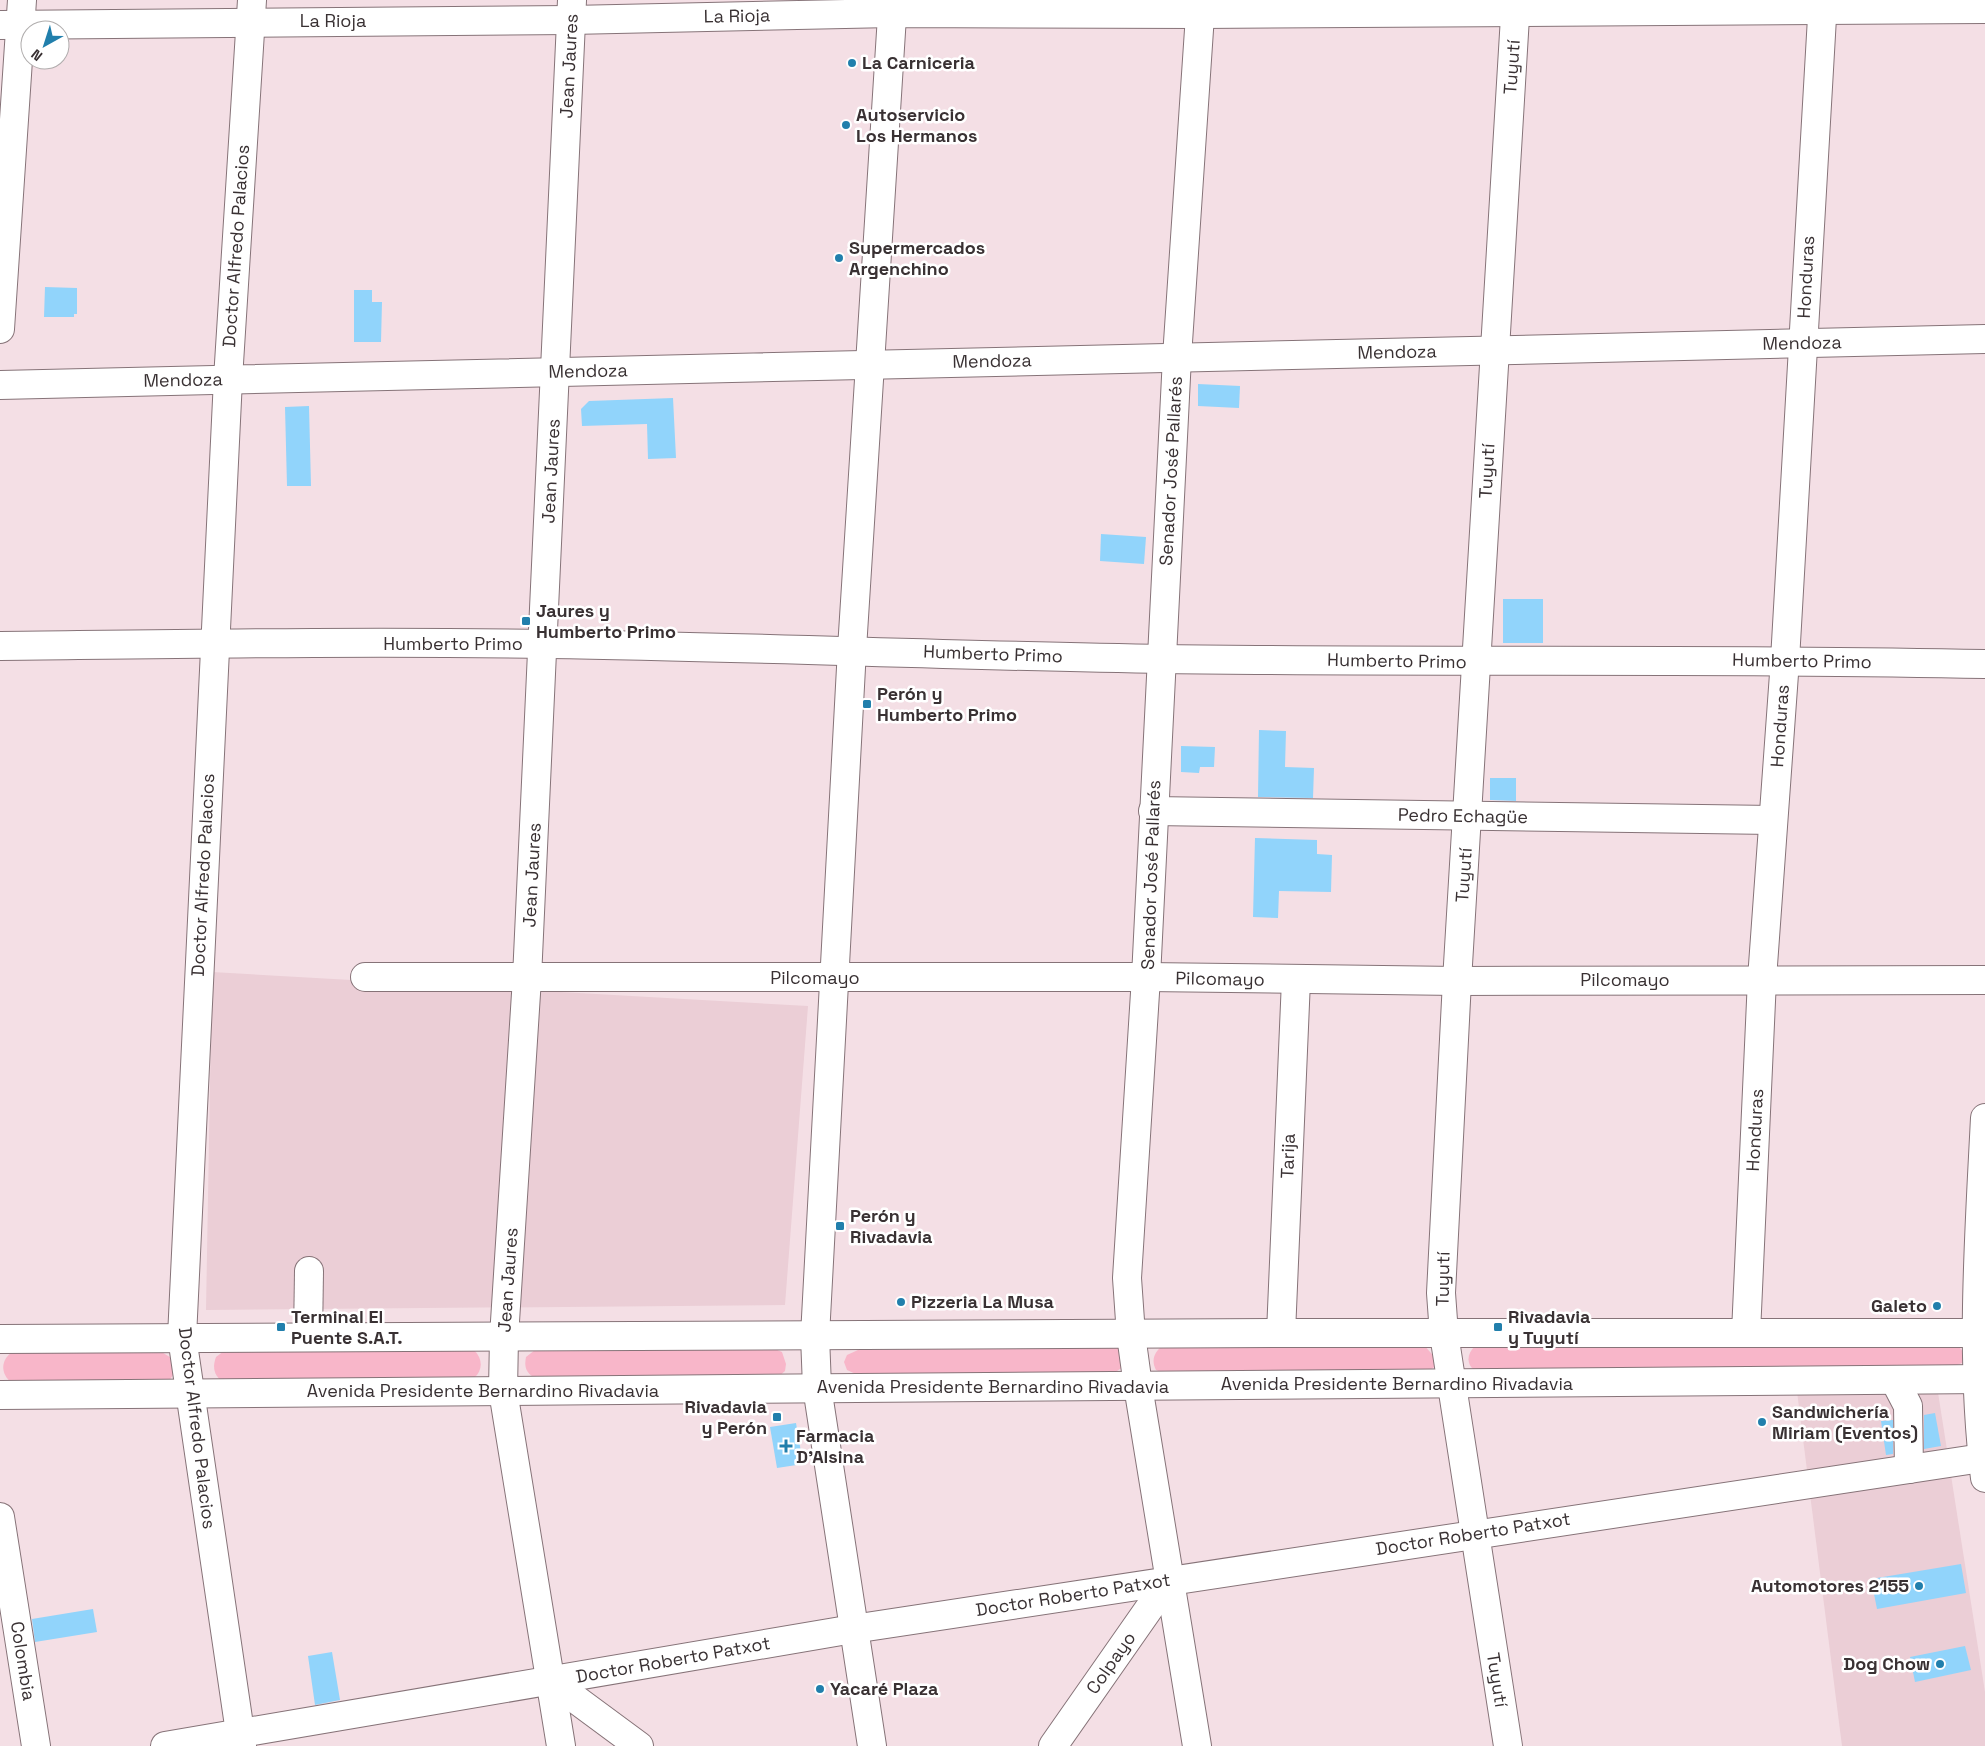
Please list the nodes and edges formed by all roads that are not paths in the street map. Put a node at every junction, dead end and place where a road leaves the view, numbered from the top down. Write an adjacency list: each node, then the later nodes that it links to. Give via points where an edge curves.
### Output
1 (1823, 5): 3 (street, La Rioja); 5 (street, La Rioja); 11 (street, Honduras)
2 (893, 6): 4 (street, La Rioja); 6 (street, La Rioja); 14 (street)
3 (1516, 6): 4 (street, La Rioja); 12 (street, Tuyutí)
4 (1200, 7): 13 (street, Senador José Pallarés)
5 (1985, 9)
6 (571, 10): 7 (street, La Rioja); 15 (street, Jean Jaures)
7 (251, 11): 8 (street, La Rioja); 16 (street, Doctor Alfredo Palacios)
8 (14, 16): 9 (street)
9 (0, 329)
10 (1985, 339): 11 (street, Mendoza)
11 (1802, 343): 12 (street, Mendoza); 23 (street, Honduras)
12 (1494, 350): 13 (street, Mendoza); 24 (street, Tuyutí)
13 (1177, 357): 14 (street, Mendoza); 22 (street, Senador José Pallarés)
14 (870, 364): 15 (street, Mendoza); 21 (street)
15 (556, 372): 16 (street, Mendoza); 19 (street, Jean Jaures)
16 (228, 380): 17 (street, Mendoza); 18 (street, Doctor Alfredo Palacios)
17 (0, 384)
18 (214, 644): 19 (street, Humberto Primo); 20 (street, Humberto Primo); 45 (street, Doctor Alfredo Palacios)
19 (543, 644): 21 (street, Humberto Primo); 30 (street, Jean Jaures)
20 (0, 646)
21 (852, 649): 22 (street, Humberto Primo); 31 (street)
22 (1161, 659): 24 (street, Humberto Primo); 26 (street, Senador José Pallarés)
23 (1785, 660): 24 (street, Humberto Primo); 25 (street, Humberto Primo); 28 (street, Honduras)
24 (1477, 662): 27 (street, Tuyutí)
25 (1985, 664)
26 (1153, 811): 27 (street, Pedro Echagüe); 32 (street, Senador José Pallarés)
27 (1468, 816): 28 (street, Pedro Echagüe); 36 (street, Tuyutí)
28 (1773, 820): 33 (street, Honduras)
29 (364, 977): 30 (street, Pilcomayo)
30 (527, 978): 31 (street, Pilcomayo); 48 (street, Jean Jaures)
31 (835, 978): 32 (street, Pilcomayo); 44 (street)
32 (1146, 978): 34 (street, Pilcomayo); 43 (street, Senador José Pallarés, via 1127,1278)
33 (1762, 979): 35 (street, Pilcomayo); 36 (street, Pilcomayo); 40 (street, Honduras)
34 (1296, 980): 36 (street, Pilcomayo); 39 (street, Tarija)
35 (1985, 980)
36 (1457, 981): 42 (street, Tuyutí, via 1441,1293)
37 (1985, 1118): 41 (street)
38 (310, 1271): 46 (street)
39 (1281, 1333): 42 (street); 43 (street)
40 (1746, 1333): 41 (street); 42 (street)
41 (1980, 1333): 49 (street)
42 (1444, 1334): 51 (street, Tuyutí)
43 (1131, 1335): 44 (street); 52 (street, Senador José Pallarés)
44 (814, 1336): 48 (street); 53 (street)
45 (182, 1337): 46 (street); 47 (street); 55 (street, Doctor Alfredo Palacios)
46 (308, 1337): 48 (street)
47 (0, 1338)
48 (504, 1338): 54 (street, Jean Jaures)
49 (1980, 1379): 50 (street, Avenida Presidente Bernardino Rivadavia); 57 (street)
50 (1895, 1381): 51 (street, Avenida Presidente Bernardino Rivadavia); 58 (street, via 1908,1406)
51 (1452, 1383): 52 (street, Avenida Presidente Bernardino Rivadavia); 60 (street, Tuyutí)
52 (1138, 1386): 53 (street, Avenida Presidente Bernardino Rivadavia); 61 (street, Senador José Pallarés)
53 (816, 1387): 54 (street, Avenida Presidente Bernardino Rivadavia); 62 (street)
54 (503, 1391): 55 (street, Avenida Presidente Bernardino Rivadavia); 63 (street, Jean Jaures)
55 (190, 1392): 56 (street, Avenida Presidente Bernardino Rivadavia); 64 (street, Doctor Alfredo Palacios)
56 (0, 1395)
57 (1984, 1468): 58 (street, Doctor Roberto Patxot)
58 (1909, 1469): 60 (street, Doctor Roberto Patxot)
59 (0, 1517): 65 (street, Colombia)
60 (1474, 1534): 61 (street, Doctor Roberto Patxot); 72 (street, Tuyutí)
61 (1169, 1580): 62 (street, Doctor Roberto Patxot); 70 (street, Colpayo); 71 (street, Senador José Pallarés)
62 (853, 1629): 63 (street, Doctor Roberto Patxot); 69 (street)
63 (551, 1682): 64 (street, Doctor Roberto Patxot); 67 (street, Jean Jaures); 68 (street)
64 (241, 1740): 66 (street, Doctor Roberto Patxot)
65 (36, 1746)
66 (165, 1746)
67 (561, 1746)
68 (639, 1746)
69 (872, 1746)
70 (1053, 1746)
71 (1197, 1746)
72 (1508, 1746)

